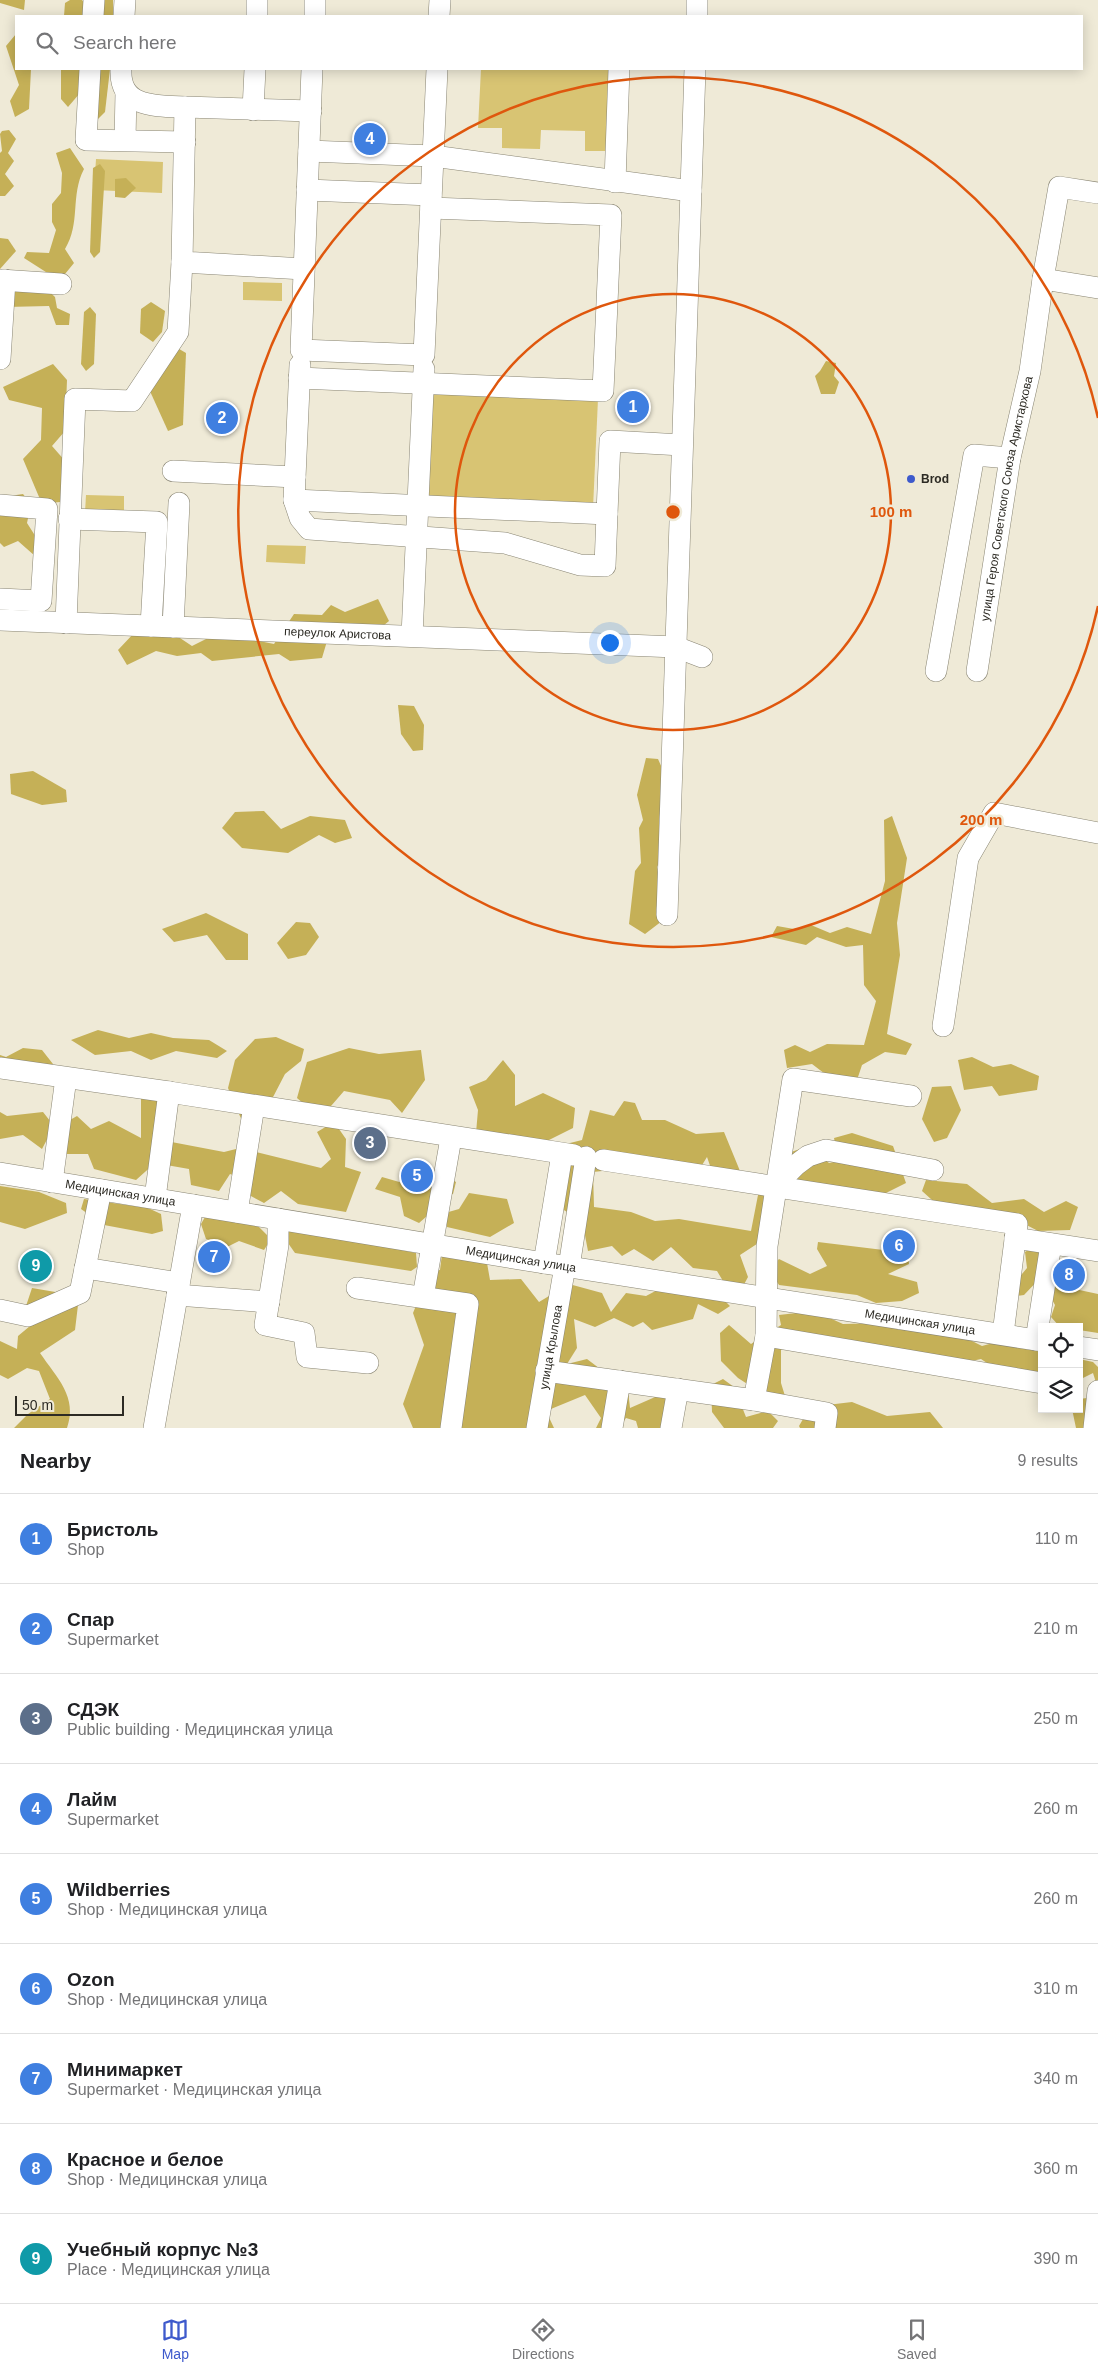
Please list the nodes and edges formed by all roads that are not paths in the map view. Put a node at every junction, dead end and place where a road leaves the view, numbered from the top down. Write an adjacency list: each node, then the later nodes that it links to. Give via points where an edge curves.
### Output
1 (94, 0): 7 (street)
2 (125, 0): 8 (street)
3 (258, 0): 9 (street)
4 (315, 0): 10 (street)
5 (440, 0): 11 (street)
6 (697, 0): 12 (street)
7 (93, 15)
8 (124, 15)
9 (257, 15)
10 (315, 15)
11 (439, 15)
12 (697, 15)
13 (90, 70): 24 (street, via 86,140)
14 (121, 70): 20 (street)
15 (255, 70): 22 (street)
16 (312, 70): 23 (street)
17 (437, 70): 27 (street)
18 (619, 70): 28 (street)
19 (695, 70): 30 (street)
20 (126, 93): 21 (street, via 140,103); 24 (street)
21 (185, 107): 22 (street); 25 (street)
22 (253, 110): 23 (street)
23 (311, 112): 26 (street)
24 (125, 140): 25 (street)
25 (185, 142): 33 (street)
26 (309, 151): 27 (street); 29 (street)
27 (433, 156): 28 (street); 32 (street)
28 (615, 182): 30 (street)
29 (307, 190): 32 (street); 34 (street)
30 (691, 191): 44 (street)
31 (1098, 193): 36 (street, улица Героя Советского Союза Аристархова, via 1059,187)
32 (431, 201): 40 (street); 43 (street, via 611,216 603,391)
33 (182, 262): 34 (street); 53 (street, via 178,332 132,401 75,399)
34 (304, 269): 39 (street)
35 (3, 280): 37 (street); 41 (street)
36 (1043, 280): 38 (street); 45 (street, улица Героя Советского Союза Аристархова, via 1030,371)
37 (61, 284)
38 (1098, 288)
39 (301, 350): 40 (street); 42 (street)
40 (424, 355): 43 (street)
41 (0, 359)
42 (299, 378): 43 (street); 47 (street)
43 (423, 384): 51 (street)
44 (682, 445): 52 (street, via 610,441); 61 (street)
45 (1010, 458): 63 (street, via 974,455); 64 (street, улица Героя Советского Союза Аристархова)
46 (173, 471): 47 (street)
47 (295, 477): 48 (street)
48 (294, 500): 51 (street); 54 (street, via 300,518 309,529)
49 (179, 503): 59 (street)
50 (0, 505): 55 (street, via 47,509 41,601)
51 (418, 506): 52 (street); 54 (street)
52 (607, 514): 54 (street, via 605,566 580,565 505,543)
53 (69, 518): 57 (street); 58 (street, via 157,522)
54 (417, 537): 60 (street)
55 (0, 599)
56 (0, 620): 57 (street, переулок Аристова)
57 (66, 622): 58 (street, переулок Аристова)
58 (152, 626): 59 (street, переулок Аристова)
59 (173, 627): 60 (street, переулок Аристова)
60 (412, 636): 61 (street, переулок Аристова)
61 (676, 647): 62 (street, переулок Аристова); 66 (street)
62 (702, 657)
63 (936, 670)
64 (977, 671)
65 (1098, 833): 67 (street, via 994,813 968,858)
66 (667, 915)
67 (943, 1026)
68 (0, 1068): 69 (street)
69 (66, 1078): 70 (street); 77 (street)
70 (169, 1092): 72 (street); 80 (street)
71 (911, 1096): 78 (street, via 793,1079)
72 (254, 1106): 73 (street); 82 (street)
73 (451, 1138): 74 (street); 85 (street)
74 (581, 1156): 78 (street); 88 (street); 89 (street, улица Крылова)
75 (933, 1170): 78 (street, via 826,1150 802,1160)
76 (0, 1173): 77 (street, Медицинская улица)
77 (52, 1182): 79 (street, Медицинская улица)
78 (775, 1186): 84 (street, via 1017,1224); 94 (street, via 767,1246)
79 (101, 1190): 80 (street, Медицинская улица); 90 (street)
80 (155, 1198): 81 (street, Медицинская улица)
81 (193, 1205): 82 (street, Медицинская улица); 92 (street)
82 (236, 1212): 83 (street, Медицинская улица)
83 (278, 1219): 85 (street, Медицинская улица); 95 (street, via 278,1245)
84 (1015, 1238): 86 (street); 98 (street)
85 (432, 1244): 88 (street, Медицинская улица); 93 (street)
86 (1051, 1244): 87 (street); 97 (street)
87 (1098, 1251)
88 (544, 1263): 89 (street, Медицинская улица)
89 (567, 1266): 94 (street, Медицинская улица); 104 (street, улица Крылова)
90 (85, 1268): 92 (street); 96 (street, via 80,1293 28,1316)
91 (357, 1288): 93 (street)
92 (178, 1289): 95 (street); 111 (street)
93 (423, 1297): 112 (street, via 468,1304)
94 (766, 1297): 98 (street, Медицинская улица); 99 (street)
95 (269, 1302): 103 (street, via 265,1325 304,1333 306,1357)
96 (0, 1310)
97 (1041, 1323)
98 (1003, 1334): 100 (street, Медицинская улица)
99 (766, 1336): 106 (street); 110 (street)
100 (1038, 1340)
101 (1083, 1348): 102 (street)
102 (1098, 1350)
103 (368, 1363)
104 (546, 1371): 105 (street); 113 (street, улица Крылова)
105 (620, 1381): 107 (street); 114 (street)
106 (1038, 1382)
107 (678, 1389): 110 (street); 115 (street)
108 (1083, 1390): 109 (street)
109 (1098, 1392): 117 (street)
110 (754, 1400): 116 (street, via 827,1413)
111 (154, 1428)
112 (451, 1428)
113 (537, 1428)
114 (612, 1428)
115 (671, 1428)
116 (825, 1428)
117 (1094, 1428)

